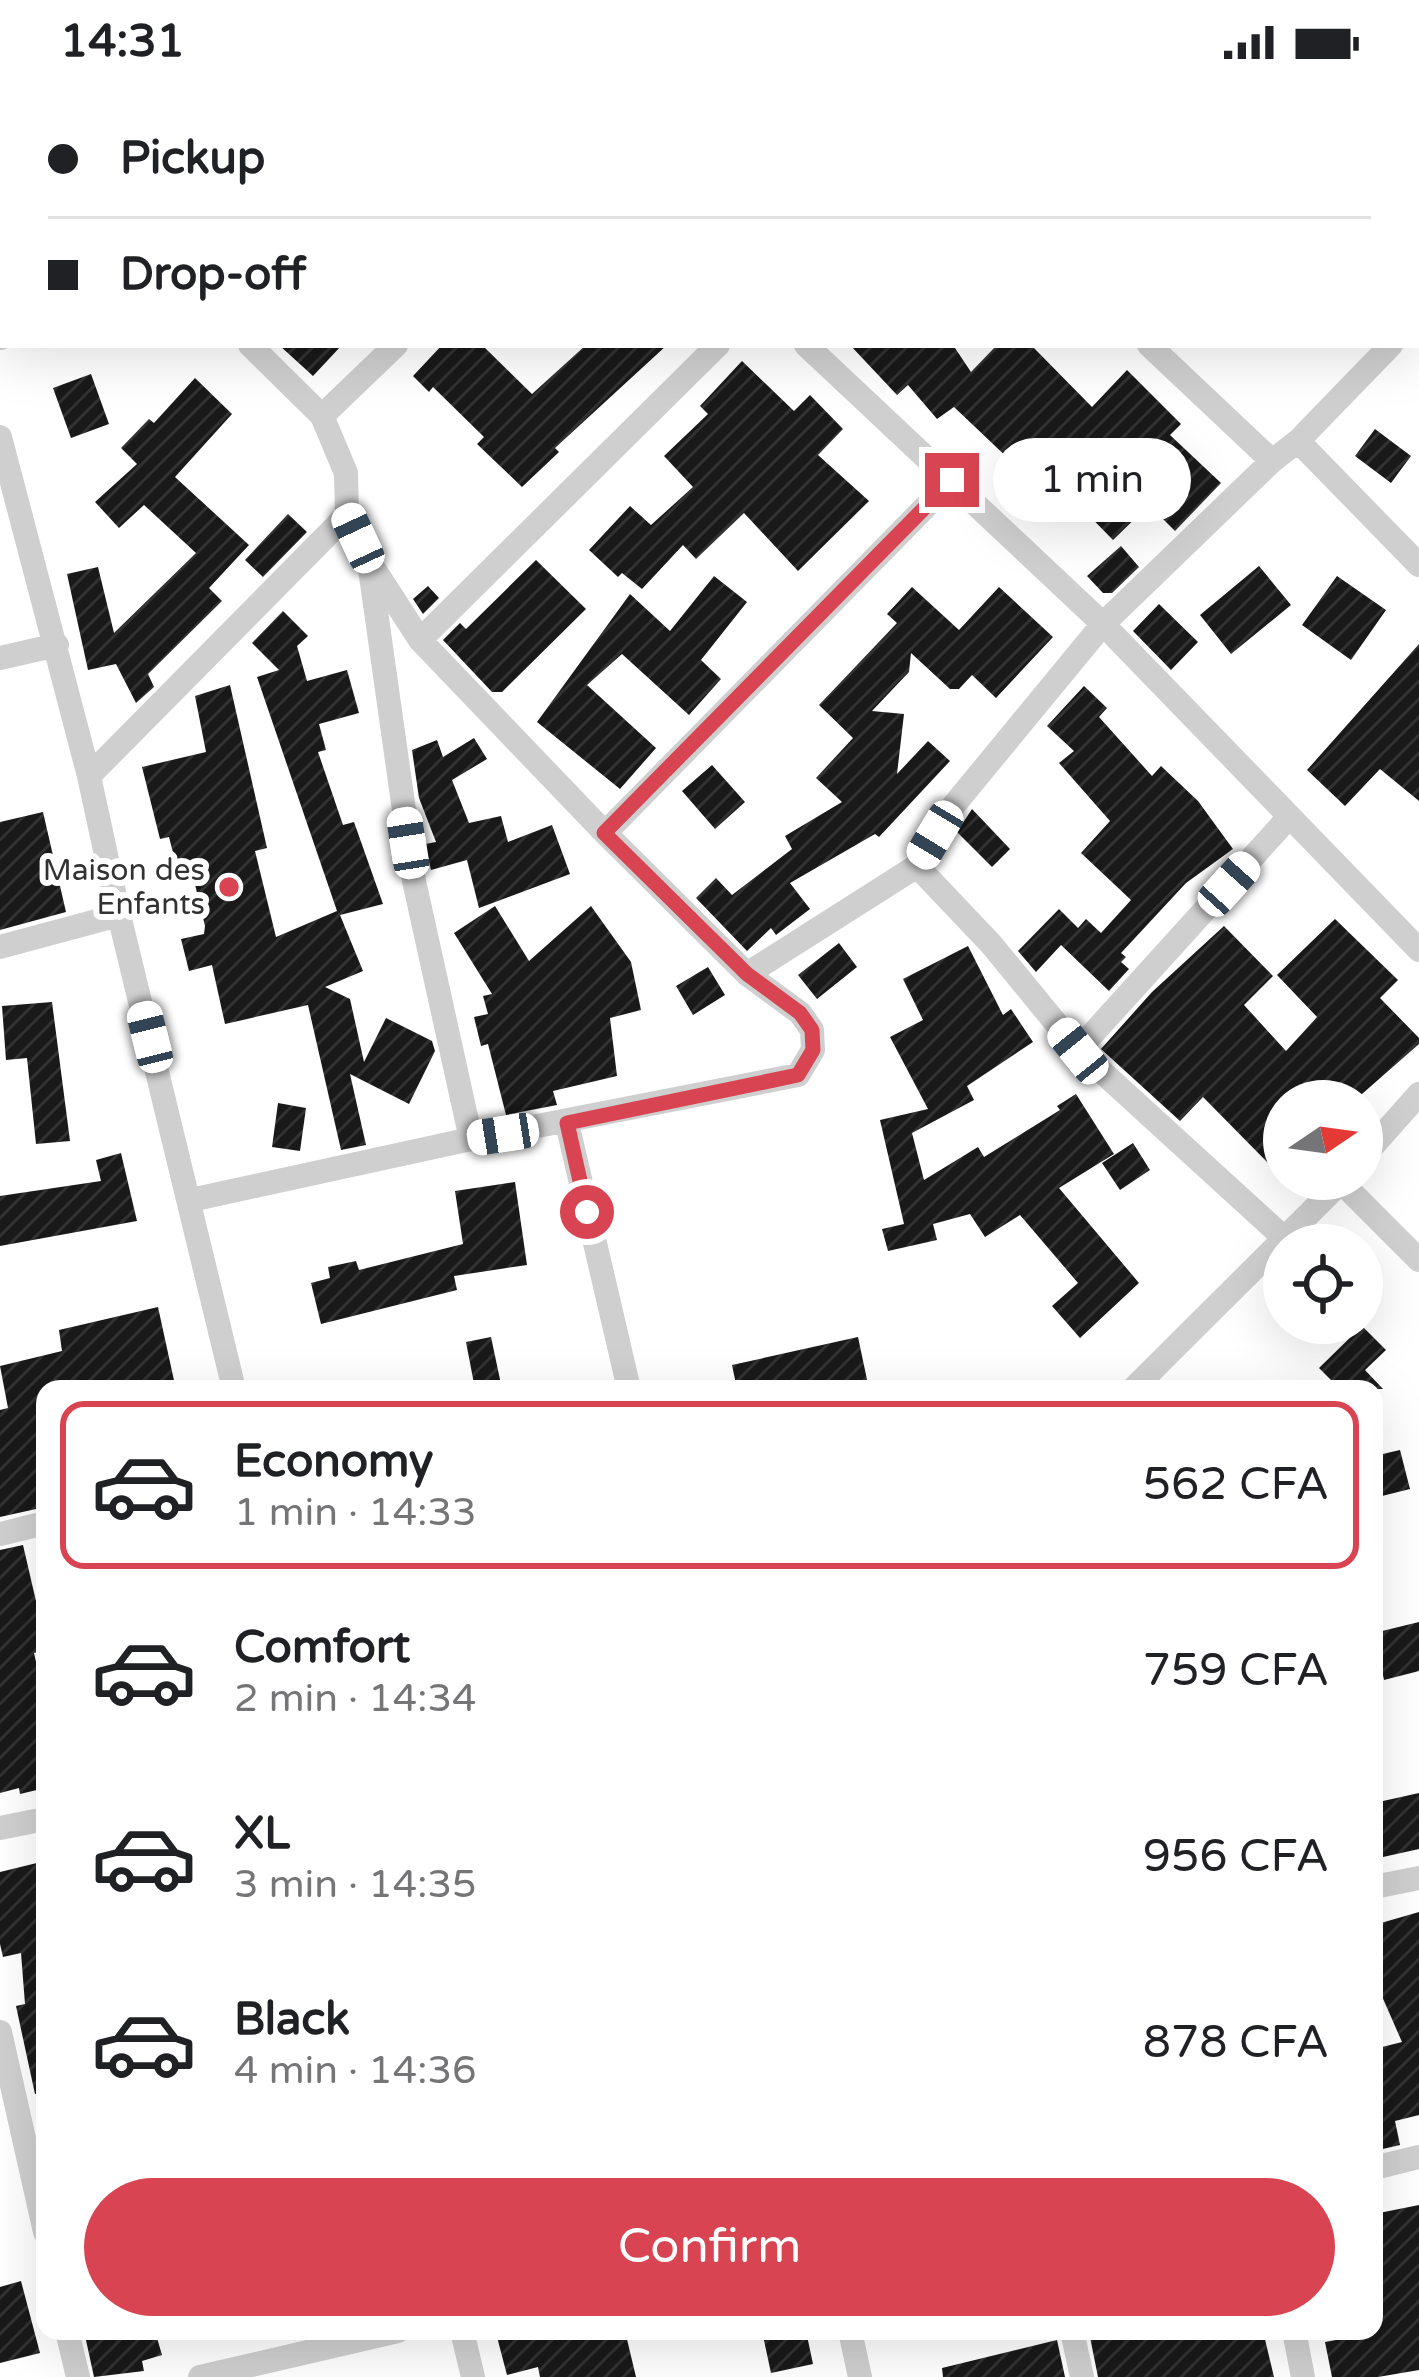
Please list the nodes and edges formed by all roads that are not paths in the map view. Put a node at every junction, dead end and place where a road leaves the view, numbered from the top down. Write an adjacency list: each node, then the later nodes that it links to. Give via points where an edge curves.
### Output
1 (253, 348): 7 (street)
2 (393, 348): 7 (street)
3 (715, 348): 16 (street)
4 (809, 348): 11 (street)
5 (1152, 348): 10 (street)
6 (1388, 348): 9 (street)
7 (322, 416): 12 (street, via 346,473)
8 (0, 436): 17 (street)
9 (1298, 441): 10 (street); 14 (street)
10 (1272, 460): 15 (street)
11 (952, 480): 15 (street); 21 (street)
12 (347, 514): 13 (street); 19 (street)
13 (369, 561): 16 (street); 31 (street, via 414,881)
14 (1419, 565)
15 (1103, 624): 20 (street); 22 (street, via 954,805)
16 (420, 640): 21 (street)
17 (57, 645): 18 (street); 19 (street)
18 (0, 658)
19 (89, 776): 23 (street)
20 (1289, 817): 25 (street); 27 (street)
21 (604, 833): 26 (street)
22 (916, 866): 26 (street); 27 (street)
23 (119, 915): 24 (street); 32 (street)
24 (0, 947)
25 (1419, 950)
26 (747, 974): 29 (street, via 812,1030 813,1050 798,1075)
27 (1078, 1051): 35 (street)
28 (1419, 1094): 30 (street)
29 (567, 1123): 31 (street); 40 (street)
30 (1383, 1134)
31 (471, 1139): 32 (street)
32 (191, 1200): 39 (street)
33 (1321, 1200): 36 (street)
34 (1361, 1200): 38 (street)
35 (1269, 1224)
36 (1296, 1224)
37 (1263, 1258): 41 (street)
38 (1419, 1260)
39 (232, 1380)
40 (627, 1380)
41 (1150, 1380)
42 (36, 1525): 43 (street)
43 (0, 1534)
44 (36, 1821): 45 (street)
45 (0, 1828)
46 (1419, 1878): 47 (street)
47 (1383, 1885)
48 (0, 2032): 51 (street)
49 (1419, 2157): 50 (street)
50 (1383, 2166)
51 (36, 2192)
52 (70, 2340): 58 (street)
53 (359, 2340): 59 (street)
54 (464, 2340): 60 (street)
55 (852, 2340): 61 (street)
56 (1074, 2340): 62 (street)
57 (1296, 2340): 63 (street)
58 (78, 2377)
59 (200, 2377)
60 (473, 2377)
61 (860, 2377)
62 (1082, 2377)
63 (1303, 2377)

